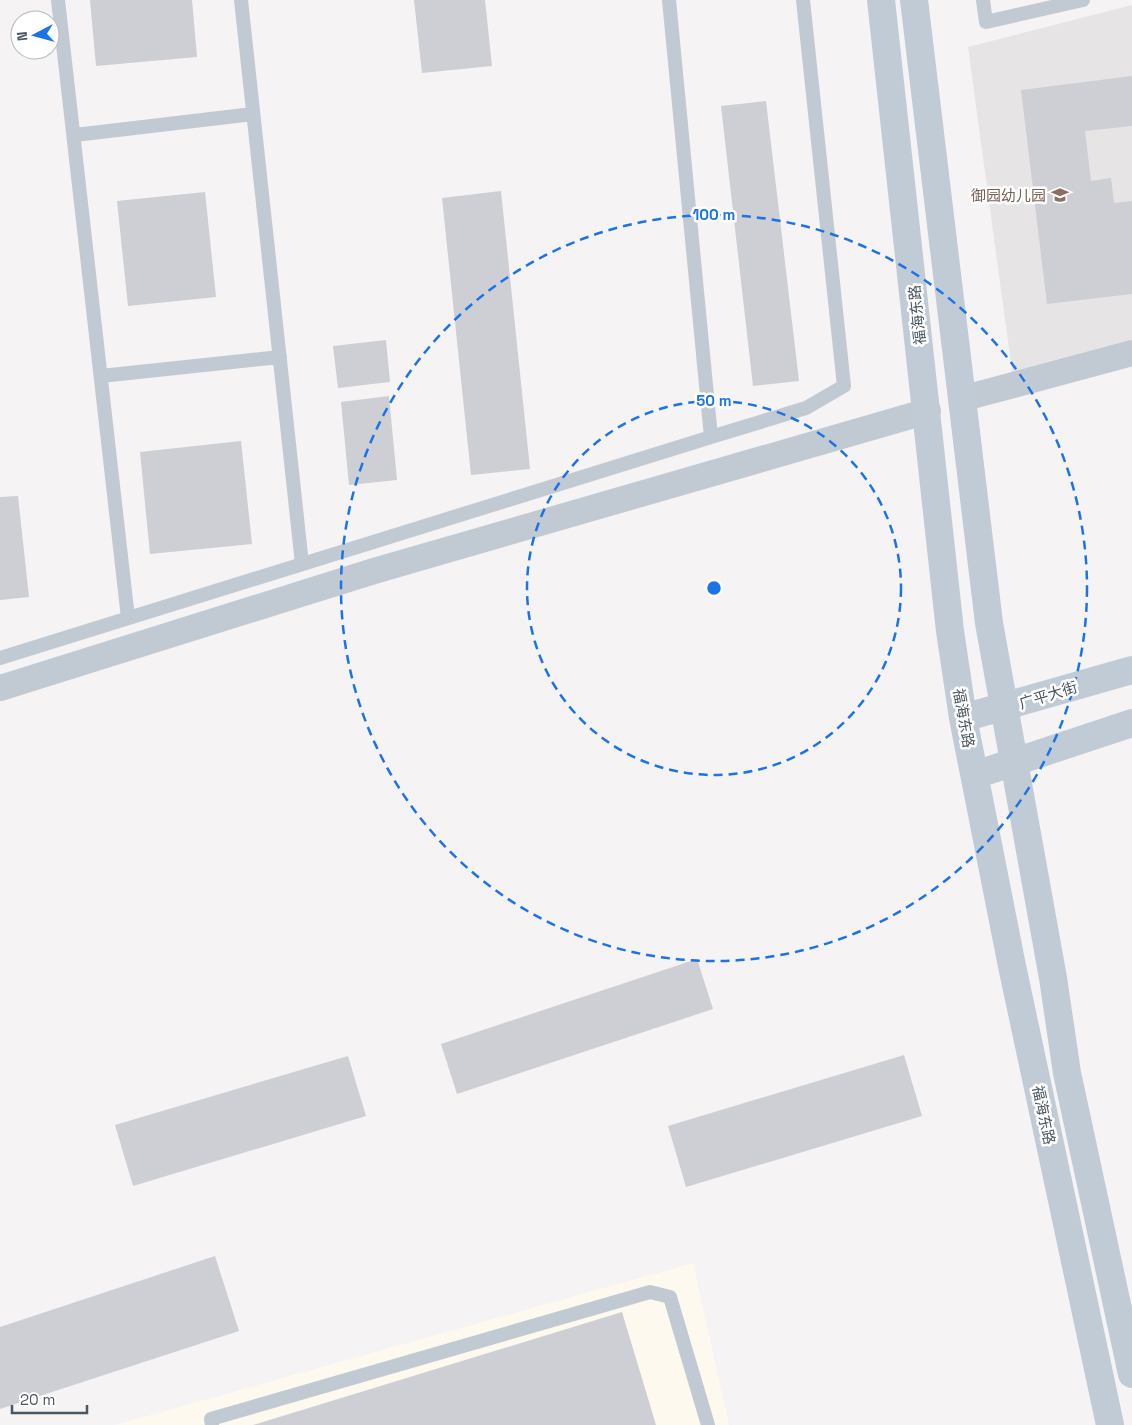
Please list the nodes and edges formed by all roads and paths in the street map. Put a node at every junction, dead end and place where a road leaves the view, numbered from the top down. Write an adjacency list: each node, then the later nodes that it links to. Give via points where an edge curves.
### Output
1 (58, 0): 10 (lane)
2 (241, 0): 9 (lane)
3 (669, 0): 16 (lane)
4 (803, 0): 16 (lane, via 844,386 806,408)
5 (881, 0): 15 (street, 福海东路)
6 (914, 0): 14 (street, 福海东路)
7 (983, 0): 8 (lane, via 986,22)
8 (1083, 0)
9 (253, 114): 10 (lane); 12 (lane)
10 (75, 135): 13 (lane)
11 (1132, 353): 14 (street)
12 (280, 357): 13 (lane); 17 (lane)
13 (101, 376): 18 (lane)
14 (961, 399): 22 (street, 福海东路, via 989,624)
15 (928, 411): 21 (street, via 374,571); 23 (street, 福海东路, via 950,631)
16 (711, 437): 17 (lane)
17 (302, 564): 18 (lane)
18 (128, 618): 19 (lane)
19 (0, 658)
20 (1132, 670): 22 (street, 广平大街)
21 (0, 688)
22 (1004, 708): 23 (street, 广平大街); 25 (street, 福海东路)
23 (963, 718): 26 (street, 福海东路)
24 (1132, 723): 25 (street)
25 (1014, 762): 26 (street); 27 (street, 福海东路, via 1054,978 1067,1073)
26 (975, 775): 30 (street, 福海东路, via 1012,966)
27 (1132, 1374)
28 (212, 1425): 29 (lane, via 211,1419 650,1292 670,1297)
29 (708, 1425)
30 (1110, 1425)

